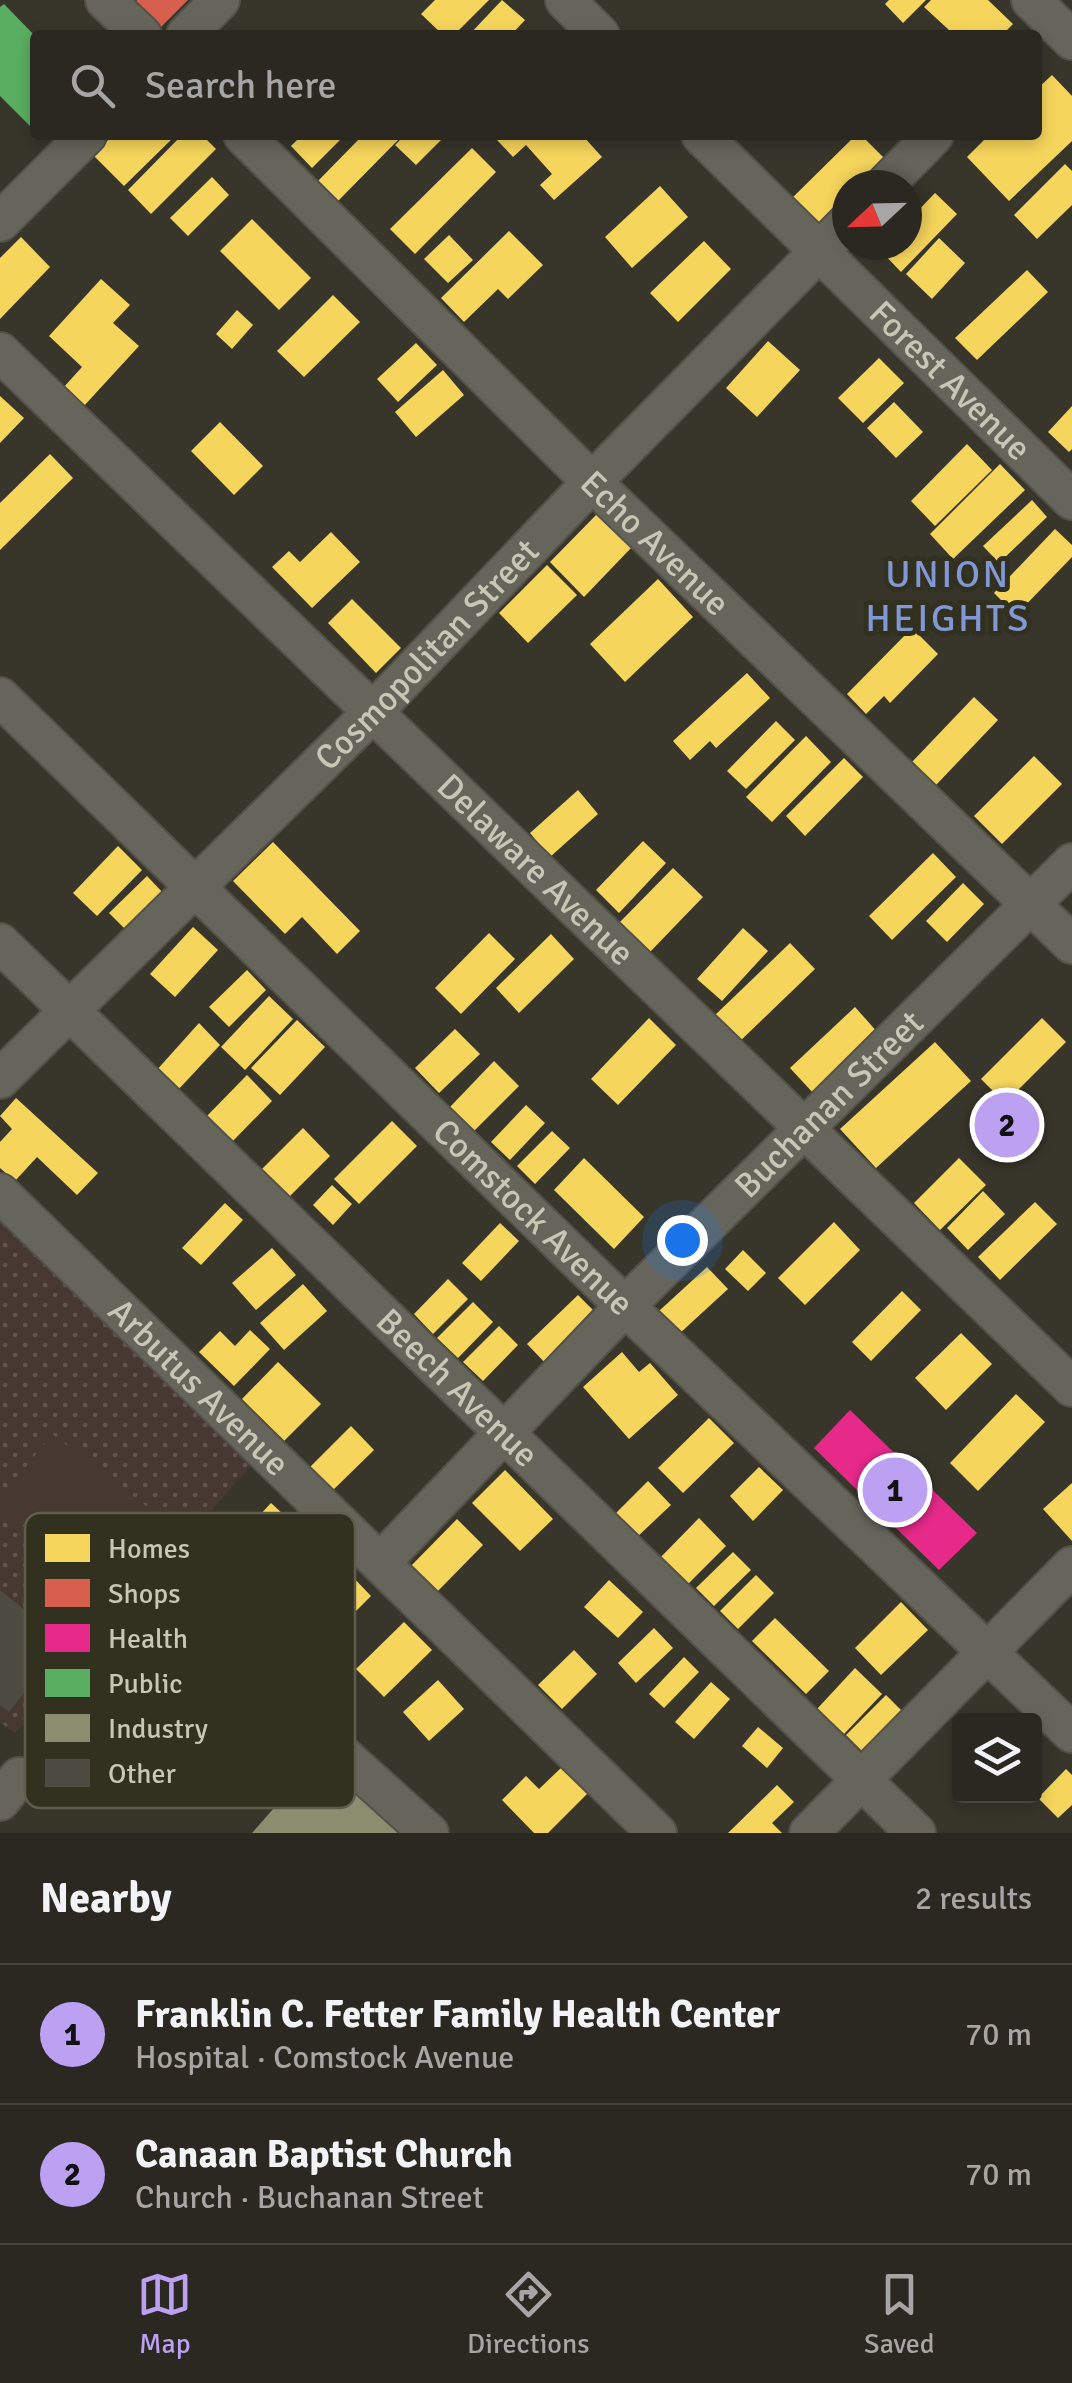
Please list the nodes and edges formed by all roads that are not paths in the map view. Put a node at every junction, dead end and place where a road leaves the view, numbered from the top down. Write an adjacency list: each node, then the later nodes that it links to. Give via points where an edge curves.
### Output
1 (106, 0): 4 (street)
2 (220, 0): 5 (street)
3 (565, 0): 6 (street)
4 (137, 30)
5 (191, 30)
6 (595, 30)
7 (82, 140): 12 (street)
8 (248, 140): 16 (street, Echo Avenue)
9 (706, 140): 14 (street, Forest Avenue)
10 (929, 140): 11 (street)
11 (900, 170)
12 (0, 222)
13 (832, 239): 14 (street, Cosmopolitan Street)
14 (819, 252): 16 (street, Cosmopolitan Street); 17 (street, Forest Avenue)
15 (0, 352): 19 (street, Delaware Avenue)
16 (592, 482): 19 (street, Cosmopolitan Street); 22 (street, Echo Avenue)
17 (1072, 500)
18 (0, 697): 21 (street, Comstock Avenue)
19 (372, 714): 21 (street, Cosmopolitan Street); 27 (street, Delaware Avenue)
20 (1072, 863): 22 (street, Buchanan Street)
21 (198, 887): 25 (street, Cosmopolitan Street); 29 (street, Comstock Avenue)
22 (1030, 904): 24 (street, Echo Avenue); 27 (street, Buchanan Street)
23 (0, 943): 25 (street, Beech Avenue)
24 (1072, 944)
25 (70, 1008): 26 (street, Cosmopolitan Street); 31 (street, Beech Avenue)
26 (0, 1079)
27 (805, 1127): 29 (street, Buchanan Street); 30 (street, Delaware Avenue)
28 (0, 1193): 32 (street, Arbutus Avenue)
29 (625, 1306): 31 (street, Buchanan Street); 36 (street, Comstock Avenue)
30 (1072, 1388)
31 (504, 1432): 34 (street, Buchanan Street); 39 (street, Beech Avenue)
32 (329, 1513)
33 (355, 1539): 34 (street, Arbutus Avenue)
34 (380, 1563): 41 (street, Arbutus Avenue)
35 (1072, 1566): 36 (street)
36 (988, 1651): 37 (street, Comstock Avenue); 39 (street)
37 (1072, 1733)
38 (355, 1766): 40 (street)
39 (861, 1780): 42 (street); 43 (street, Beech Avenue)
40 (429, 1833)
41 (657, 1833)
42 (809, 1833)
43 (916, 1833)

